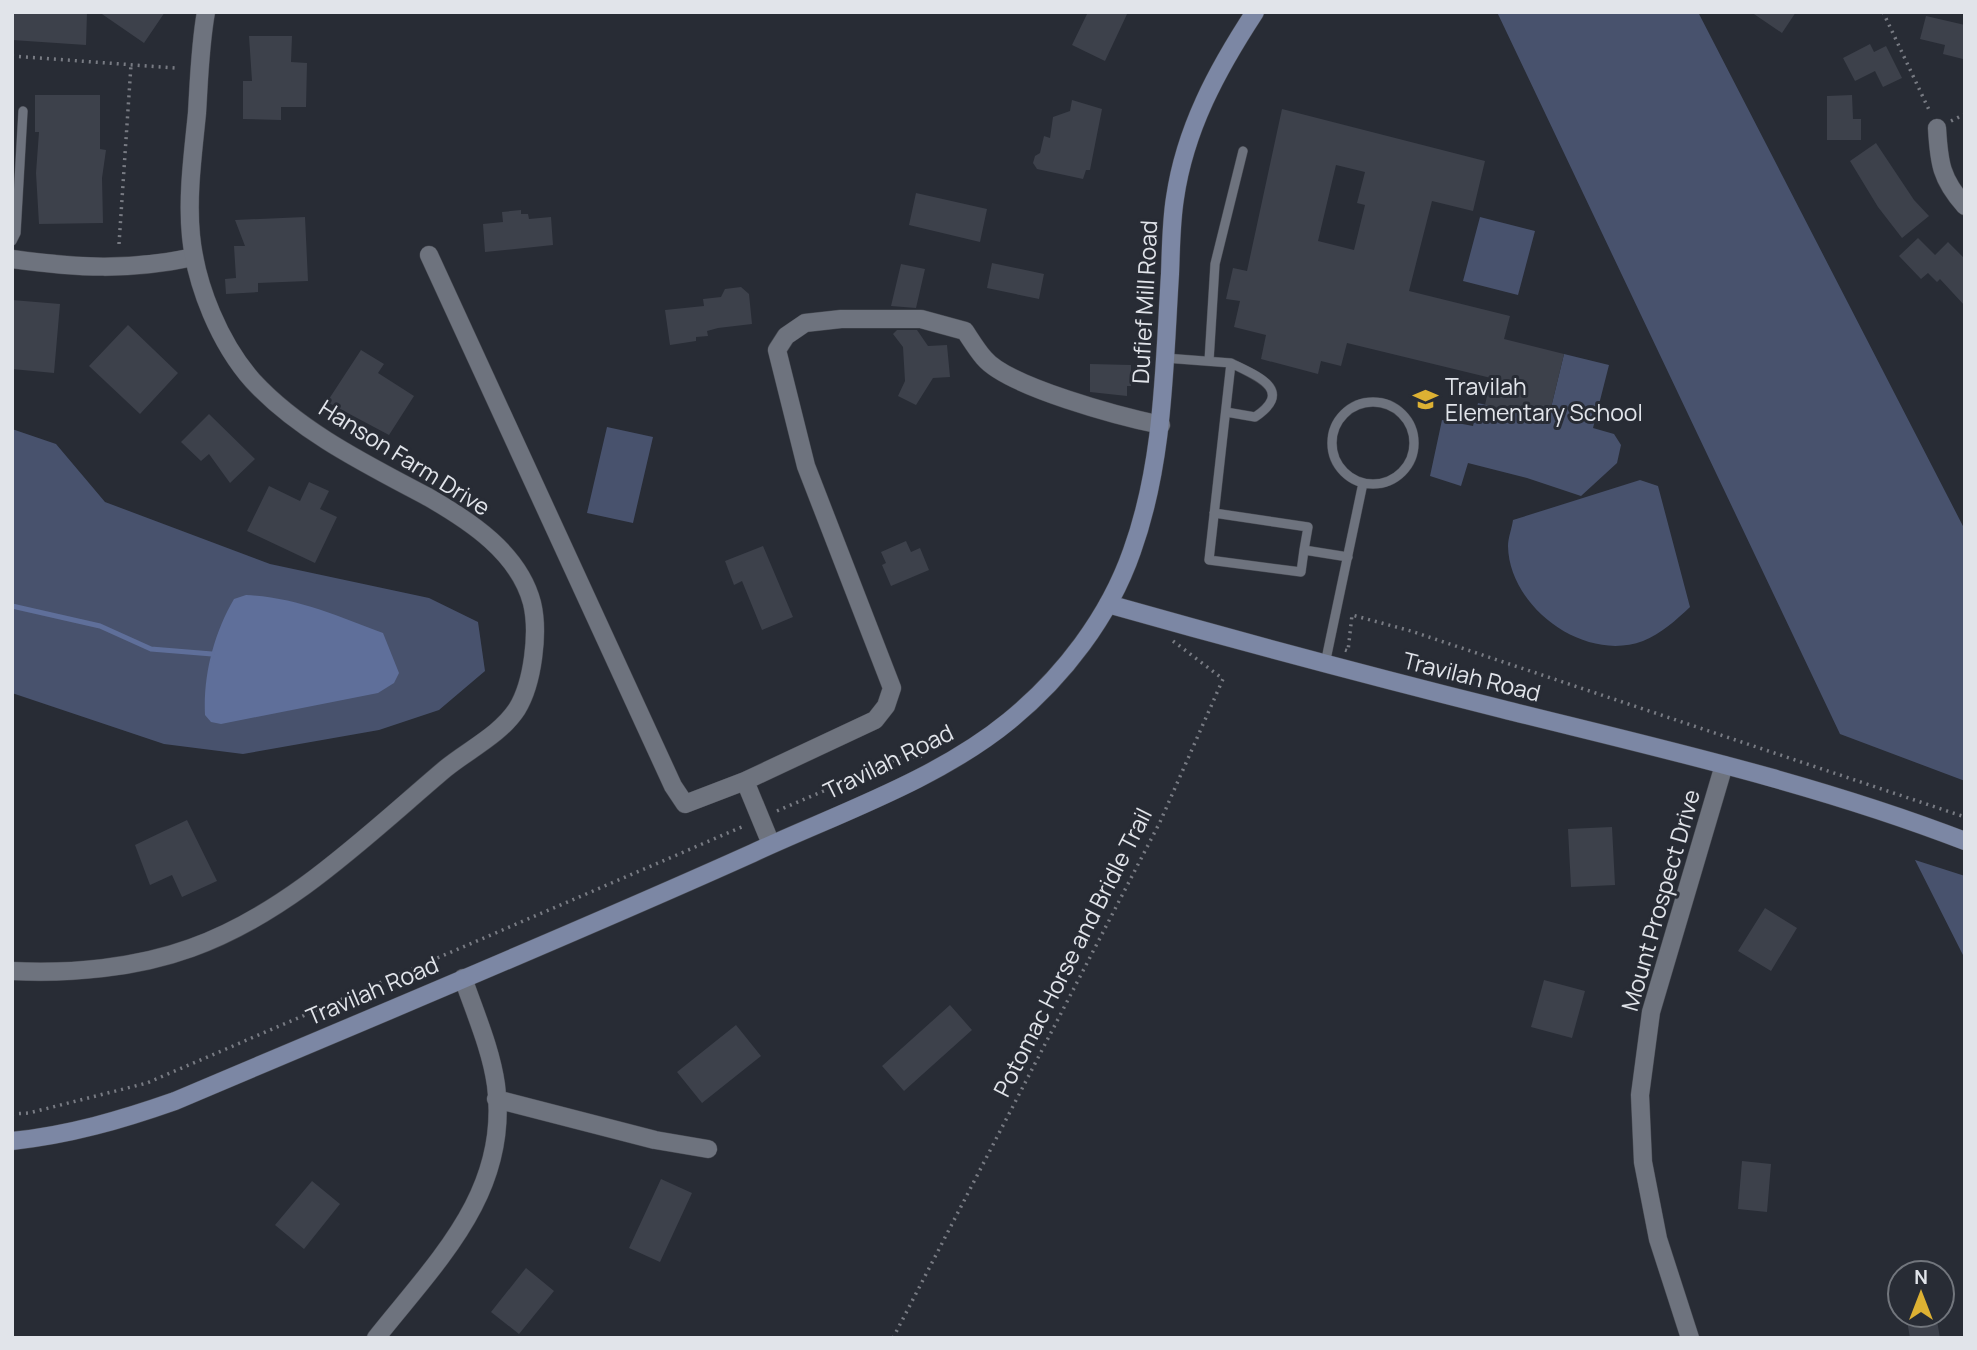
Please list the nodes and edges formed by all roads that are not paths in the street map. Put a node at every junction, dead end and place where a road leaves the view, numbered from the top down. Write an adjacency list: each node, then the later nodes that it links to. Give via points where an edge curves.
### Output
1 (206, 12): 9 (street, Hanson Farm Drive, via 190,198)
2 (1255, 12): 11 (main road, Dufief Mill Road, via 1220,66 1189,137 1174,198)
3 (23, 111): 7 (lane)
4 (1937, 128): 6 (street, via 1944,179)
5 (1243, 151): 12 (lane, via 1215,264)
6 (1965, 206)
7 (12, 241)
8 (429, 255): 23 (street, via 673,786 685,804)
9 (194, 257): 10 (street, via 81,269); 26 (street, Hanson Farm Drive, via 224,339 255,383 354,457 445,506 494,542 519,573 531,601 535,647 529,675 517,708 494,733 272,907 191,948 134,963)
10 (12, 259)
11 (1165, 358): 12 (lane); 15 (main road, Dufief Mill Road)
12 (1209, 361): 13 (lane)
13 (1231, 363): 14 (lane); 14 (lane, via 1262,377 1272,396 1268,408 1255,417)
14 (1226, 412): 17 (lane)
15 (1161, 425): 20 (main road, Dufief Mill Road, via 1132,551); 23 (street, via 1063,397 1001,372 984,359 965,331 921,319 805,323 786,336 776,350 806,466 892,688 875,720)
16 (1363, 483): 16 (lane, via 1390,481 1412,458 1410,425 1399,411 1385,404 1368,402 1352,407 1332,433 1336,464); 19 (lane)
17 (1214, 513): 18 (lane, via 1308,527); 18 (lane, via 1209,560 1301,572)
18 (1304, 550): 19 (lane)
19 (1348, 557): 21 (lane)
20 (1108, 604): 21 (main road, Travilah Road); 25 (main road, Travilah Road, via 1062,669 1008,723 945,765)
21 (1325, 664): 22 (main road, Travilah Road)
22 (1724, 765): 24 (main road, Travilah Road, via 1892,814); 32 (street, Mount Prospect Drive, via 1651,1012 1640,1094 1643,1162 1658,1239)
23 (745, 781): 25 (street)
24 (1965, 841)
25 (771, 844): 27 (main road, Travilah Road)
26 (12, 971)
27 (463, 978): 28 (street, via 487,1046); 29 (main road, Travilah Road, via 175,1101 106,1125)
28 (496, 1099): 30 (street); 31 (street, via 496,1144 487,1179 465,1226)
29 (12, 1141)
30 (708, 1149)
31 (376, 1338)
32 (1690, 1338)

